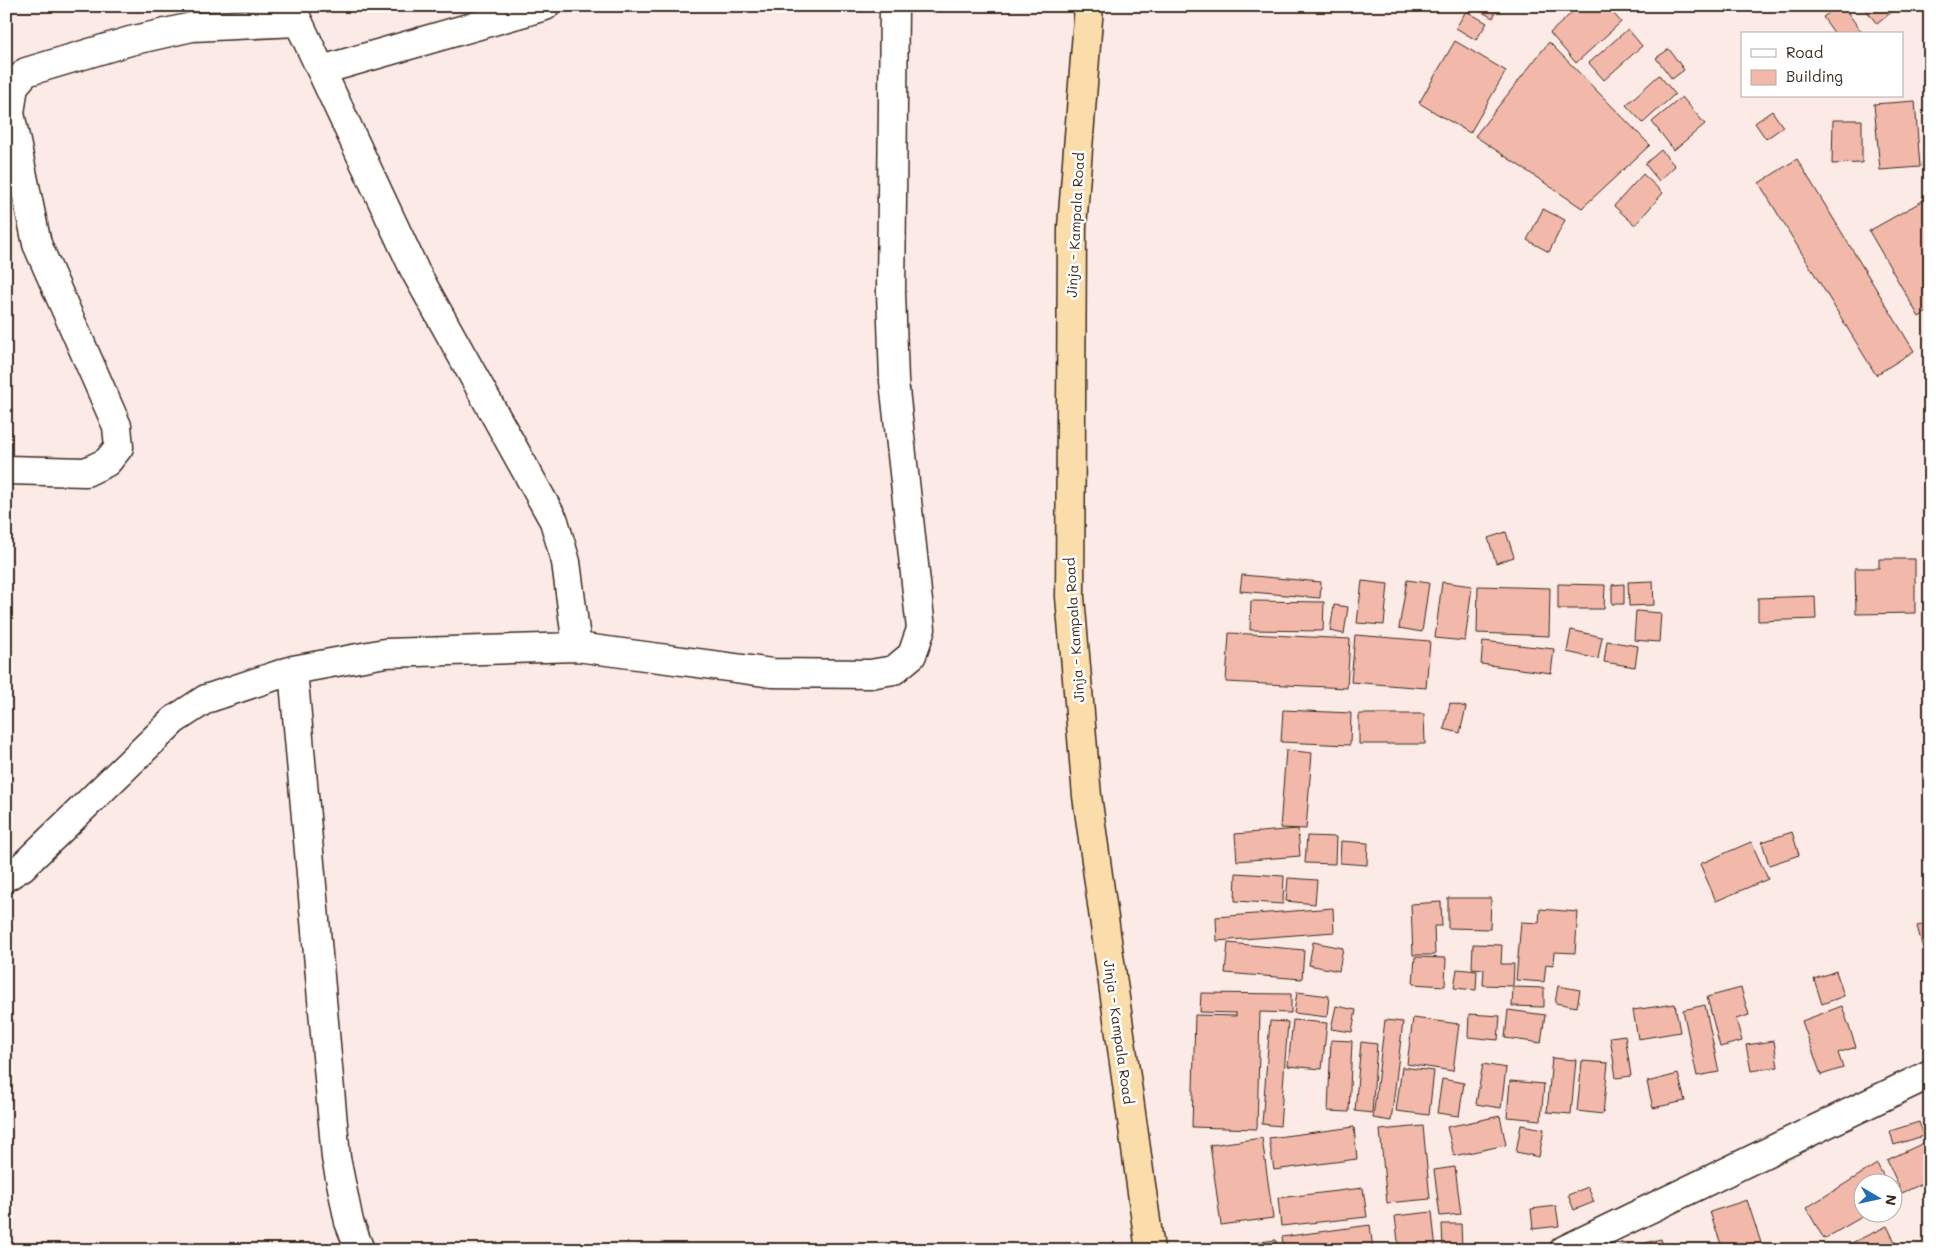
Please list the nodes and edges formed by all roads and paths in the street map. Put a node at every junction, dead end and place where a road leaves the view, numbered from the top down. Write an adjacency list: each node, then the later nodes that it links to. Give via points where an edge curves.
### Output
1 (545, 6): 5 (street)
2 (894, 6): 7 (street, via 891,302 894,381 921,629 912,655 894,670 870,674 772,673)
3 (1089, 6): 12 (highway, Jinja - Kampala Road, via 1072,227 1070,597 1087,796)
4 (295, 14): 5 (street); 6 (street, via 192,27 139,39 26,72 14,86 10,113 37,244 117,426 119,447 107,462 86,472)
5 (322, 70): 7 (street, via 415,272 554,522 566,562)
6 (6, 470)
7 (577, 647): 8 (street, via 386,653)
8 (293, 670): 9 (street, via 206,699 174,720 22,867); 11 (street, via 336,1158 349,1222)
9 (6, 877)
10 (1930, 1074): 13 (street)
11 (360, 1250)
12 (1150, 1250)
13 (1564, 1250)

